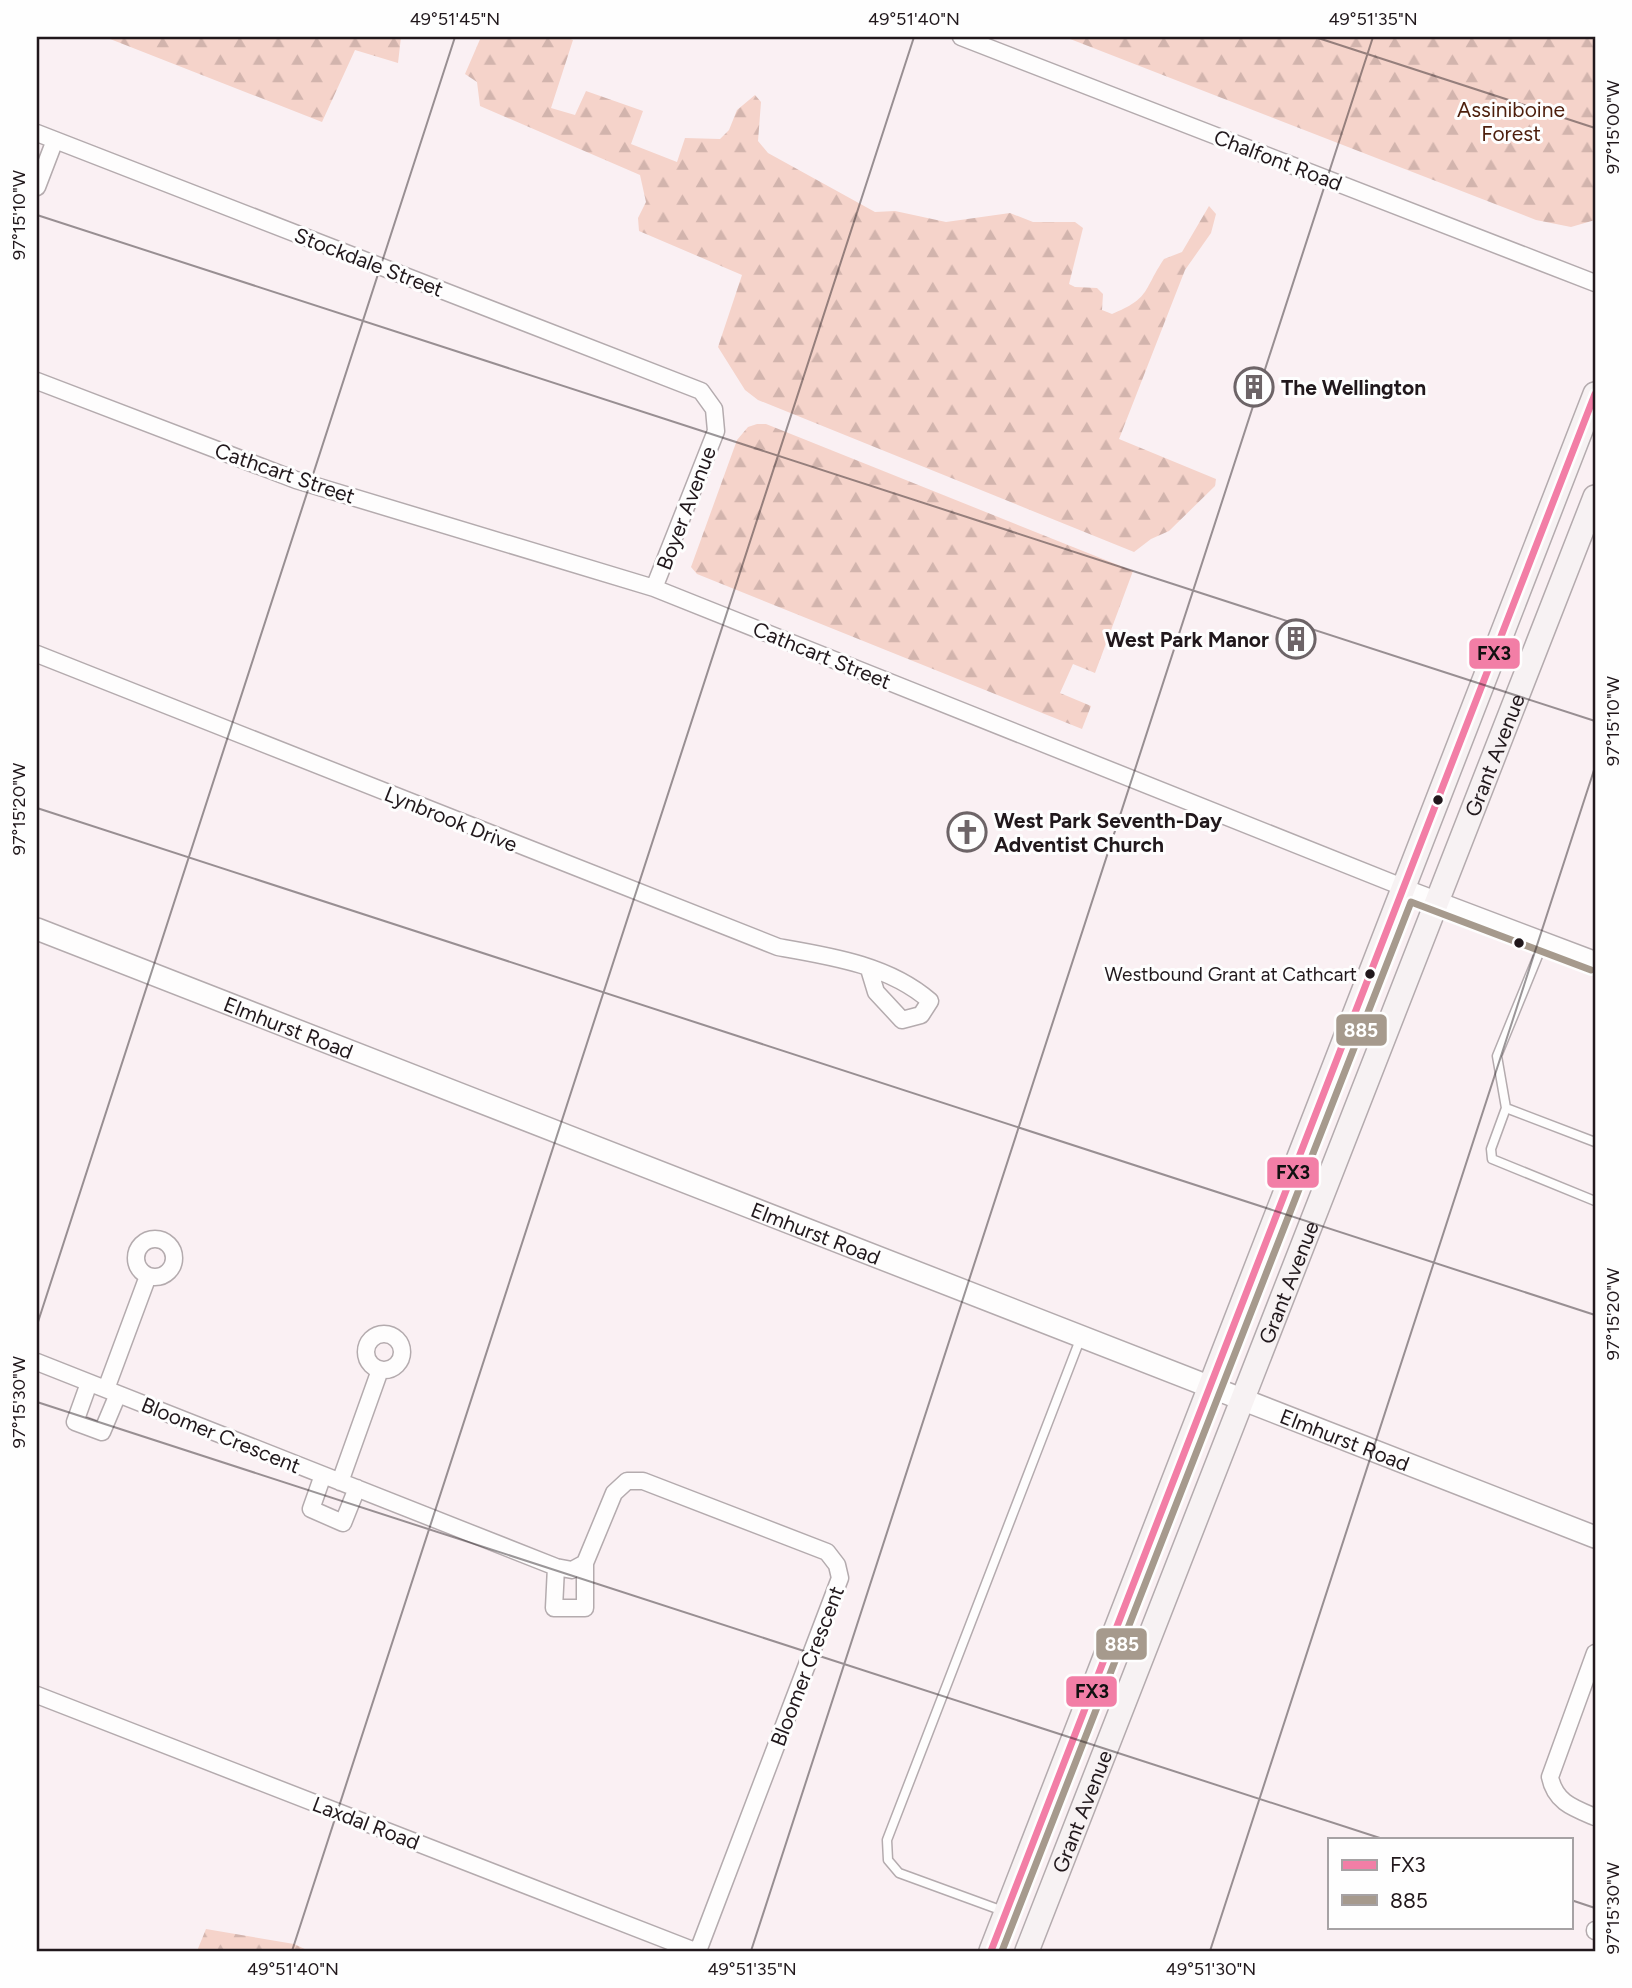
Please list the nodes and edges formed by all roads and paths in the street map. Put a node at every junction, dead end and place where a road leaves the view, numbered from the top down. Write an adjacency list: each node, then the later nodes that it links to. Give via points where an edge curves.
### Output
1 (961, 37): 5 (street, Chalfont Road)
2 (37, 133): 3 (street, Stockdale Street)
3 (55, 140): 4 (street); 7 (street, Stockdale Street)
4 (37, 187)
5 (1595, 283)
6 (37, 381): 10 (street, Cathcart Street, via 296,480)
7 (701, 391): 10 (street, Boyer Avenue, via 714,409 716,431)
8 (1595, 394): 12 (main road, Grant Avenue)
9 (1595, 498): 13 (main road, Grant Avenue)
10 (654, 588): 12 (street, Cathcart Street)
11 (37, 654): 17 (street, Lynbrook Drive, via 778,947 846,959)
12 (1405, 888): 13 (street, Cathcart Street); 26 (main road, Grant Avenue)
13 (1440, 900): 15 (street, Cathcart Street); 28 (main road, Grant Avenue)
14 (37, 929): 22 (street, Elmhurst Road)
15 (1544, 941): 16 (street, Cathcart Street); 18 (lane, via 1497,1056)
16 (1595, 960)
17 (869, 969)
18 (1506, 1108): 19 (lane); 20 (lane, via 1490,1149 1492,1159)
19 (1595, 1142)
20 (1595, 1201)
21 (148, 1276): 27 (street)
22 (1082, 1336): 26 (street, Elmhurst Road); 40 (lane, via 887,1840 888,1860 899,1874)
23 (37, 1362): 25 (street, Bloomer Crescent)
24 (380, 1370): 30 (street)
25 (89, 1383): 27 (street, Bloomer Crescent); 27 (street, Bloomer Crescent, via 75,1422 102,1432)
26 (1209, 1385): 28 (street, Elmhurst Road); 37 (main road, Grant Avenue)
27 (112, 1392): 29 (street, Bloomer Crescent)
28 (1241, 1398): 32 (street, Elmhurst Road); 38 (main road, Grant Avenue)
29 (323, 1475): 30 (street, Bloomer Crescent); 31 (street, Bloomer Crescent, via 311,1509 343,1523)
30 (340, 1482): 31 (street, Bloomer Crescent)
31 (357, 1488): 34 (street, Bloomer Crescent)
32 (1595, 1537)
33 (585, 1563): 34 (street, Bloomer Crescent, via 572,1570); 34 (street, Bloomer Crescent, via 585,1608 554,1608); 41 (street, Bloomer Crescent, via 614,1493 627,1481 643,1481 827,1552 840,1578)
34 (555, 1567)
35 (1595, 1653): 39 (street, via 1550,1777 1561,1801)
36 (37, 1695): 41 (street, Laxdal Road)
37 (1070, 1745): 38 (main road); 40 (main road, Grant Avenue)
38 (1101, 1760): 43 (main road, Grant Avenue)
39 (1595, 1817)
40 (1006, 1913): 42 (main road, Grant Avenue)
41 (697, 1951)
42 (991, 1951)
43 (1027, 1951)

